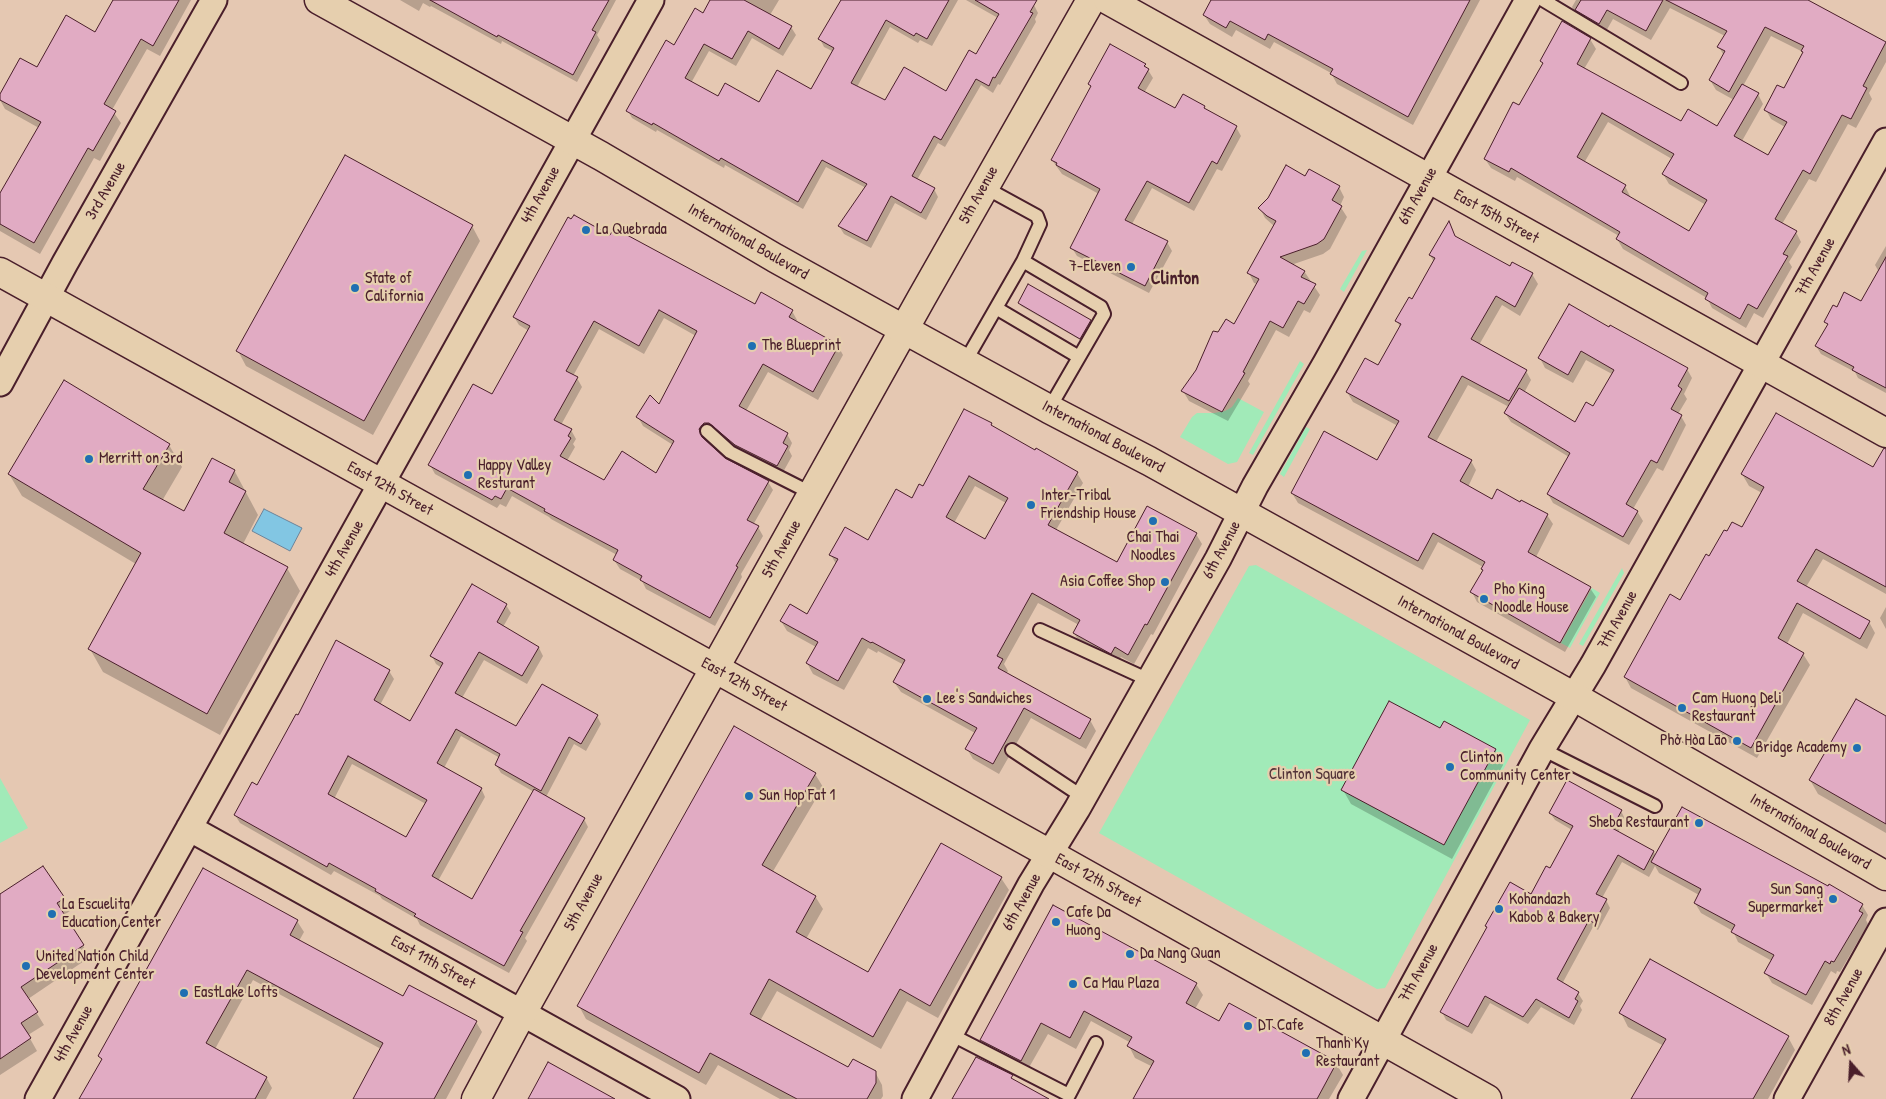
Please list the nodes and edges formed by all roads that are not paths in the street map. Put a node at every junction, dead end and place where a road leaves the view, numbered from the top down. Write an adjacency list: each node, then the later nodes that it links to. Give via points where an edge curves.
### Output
1 (214, 0): 15 (street, 3rd Avenue)
2 (319, 0): 9 (main road, International Boulevard)
3 (652, 0): 9 (street, 4th Avenue)
4 (1091, 0): 12 (main road, 5th Avenue)
5 (1108, 0): 11 (main road, East 15th Street)
6 (1528, 0): 11 (street, 6th Avenue)
7 (1543, 0): 8 (lane)
8 (1681, 83)
9 (572, 140): 17 (main road, International Boulevard); 25 (street, 4th Avenue)
10 (1886, 141): 20 (street, 7th Avenue)
11 (1428, 179): 20 (main road, East 15th Street); 27 (street, 6th Avenue)
12 (984, 187): 13 (lane, via 1037,216 1040,224); 17 (main road, 5th Avenue)
13 (1023, 260): 16 (lane); 18 (lane, via 1101,306 1104,314)
14 (0, 272): 15 (main road, East 12th Street)
15 (46, 296): 21 (street, 3rd Avenue); 25 (main road, East 12th Street)
16 (996, 308): 18 (lane); 19 (lane)
17 (904, 330): 19 (main road, International Boulevard); 26 (main road, 5th Avenue)
18 (1079, 357): 22 (lane)
19 (966, 362): 22 (main road, International Boulevard)
20 (1762, 365): 24 (main road, East 15th Street); 31 (street, 7th Avenue)
21 (0, 383)
22 (1049, 409): 27 (main road, International Boulevard)
23 (707, 430): 26 (lane, via 730,452)
24 (1886, 433)
25 (381, 484): 29 (main road, East 12th Street); 36 (street, 4th Avenue)
26 (813, 494): 29 (main road, 5th Avenue)
27 (1241, 513): 30 (street, 6th Avenue); 31 (main road, International Boulevard)
28 (1040, 630): 30 (lane)
29 (715, 669): 37 (main road, East 12th Street); 40 (main road, 5th Avenue)
30 (1149, 680): 34 (street, 6th Avenue)
31 (1573, 696): 32 (street, 7th Avenue); 38 (main road, International Boulevard)
32 (1542, 749): 35 (lane); 42 (street, 7th Avenue)
33 (1012, 750): 34 (lane)
34 (1083, 798): 37 (street, 6th Avenue)
35 (1655, 806)
36 (189, 828): 40 (street, East 11th Street); 44 (street, 4th Avenue)
37 (1050, 854): 41 (street, 6th Avenue); 42 (main road, East 12th Street)
38 (1886, 876)
39 (1886, 921): 50 (street, 8th Avenue)
40 (522, 1013): 45 (main road, 5th Avenue); 46 (street, East 11th Street)
41 (950, 1034): 43 (lane, via 1069,1094); 47 (street, 6th Avenue)
42 (1382, 1041): 48 (street, 7th Avenue); 49 (main road, East 12th Street)
43 (1096, 1043)
44 (38, 1099)
45 (476, 1099)
46 (677, 1099)
47 (915, 1099)
48 (1351, 1099)
49 (1488, 1099)
50 (1788, 1099)

